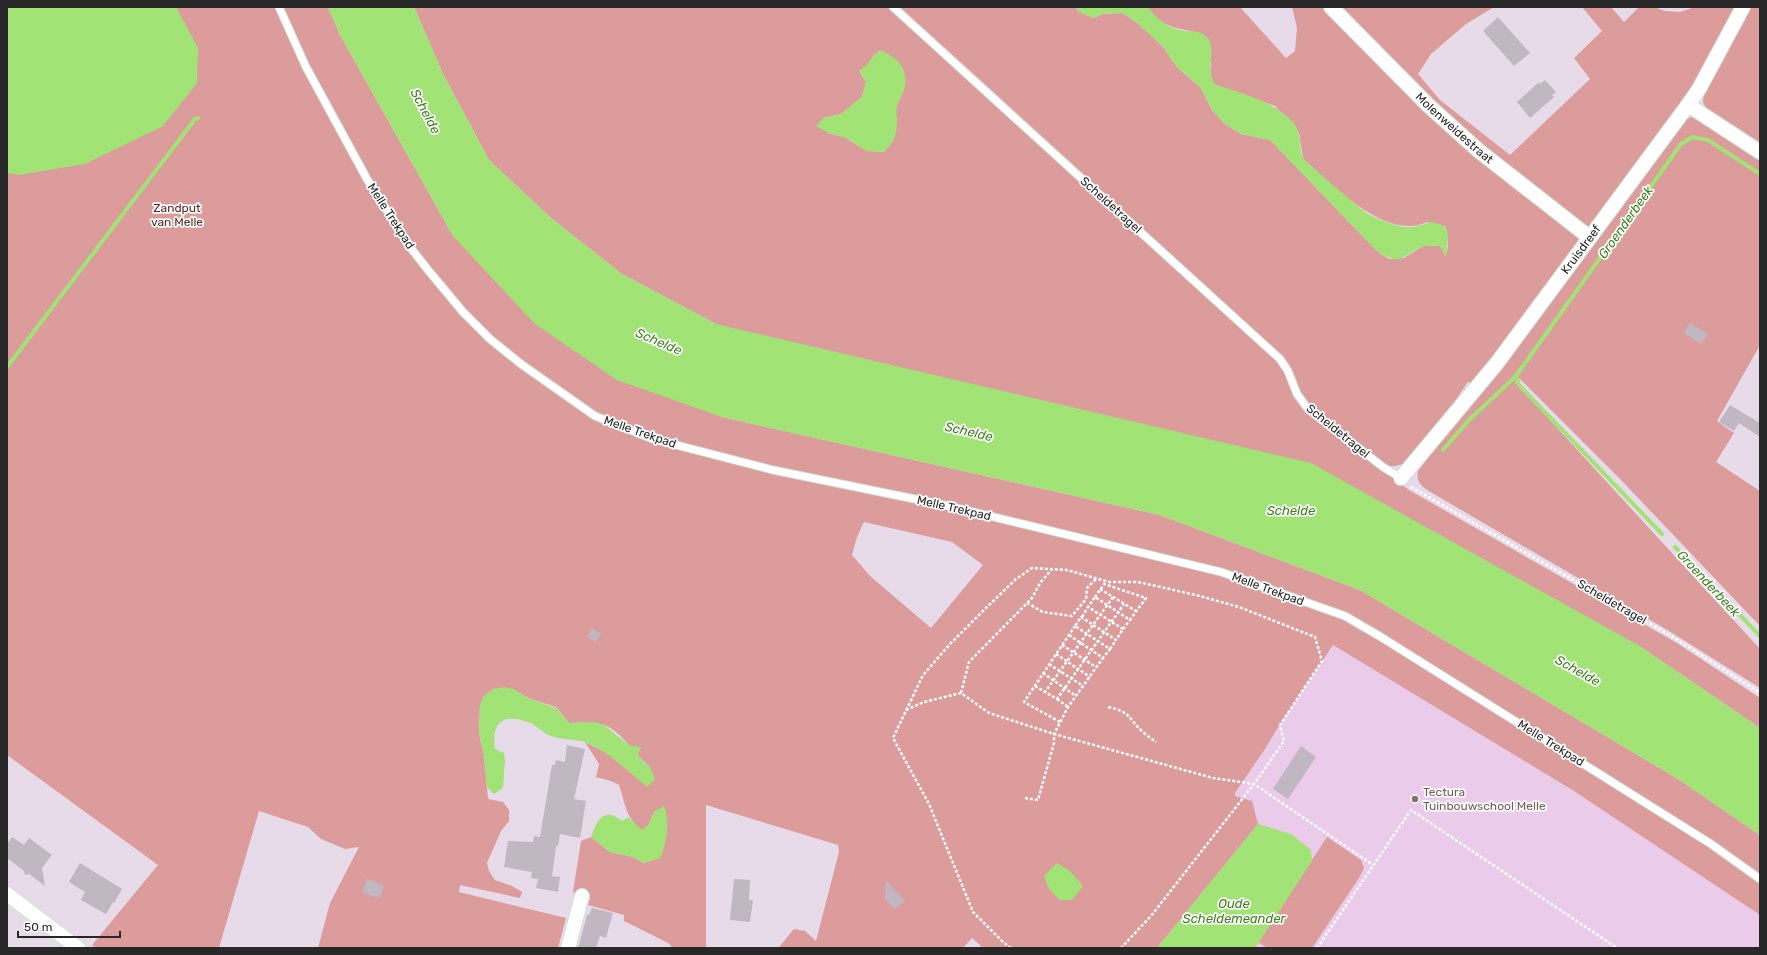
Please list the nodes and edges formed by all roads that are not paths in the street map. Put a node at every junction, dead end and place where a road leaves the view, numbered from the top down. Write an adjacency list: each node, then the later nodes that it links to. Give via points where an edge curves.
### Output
1 (279, 7): 9 (lane, Melle Trekpad, via 306,67 367,179 410,247 463,312 490,339 521,364 596,416 653,439 773,470 944,505 1221,572 1345,616 1711,844)
2 (893, 7): 8 (lane, Scheldetragel, via 1280,359 1297,394 1308,409)
3 (1330, 7): 7 (street, Molenweidestraat, via 1429,106 1479,151)
4 (1743, 7): 5 (street, Kruisdreef)
5 (1688, 105): 6 (street); 7 (street, Kruisdreef)
6 (1760, 152)
7 (1589, 237): 8 (street, Kruisdreef, via 1497,362)
8 (1401, 478)
9 (1760, 879)
10 (7, 894): 12 (street)
11 (582, 896): 13 (street)
12 (78, 948)
13 (568, 948)

